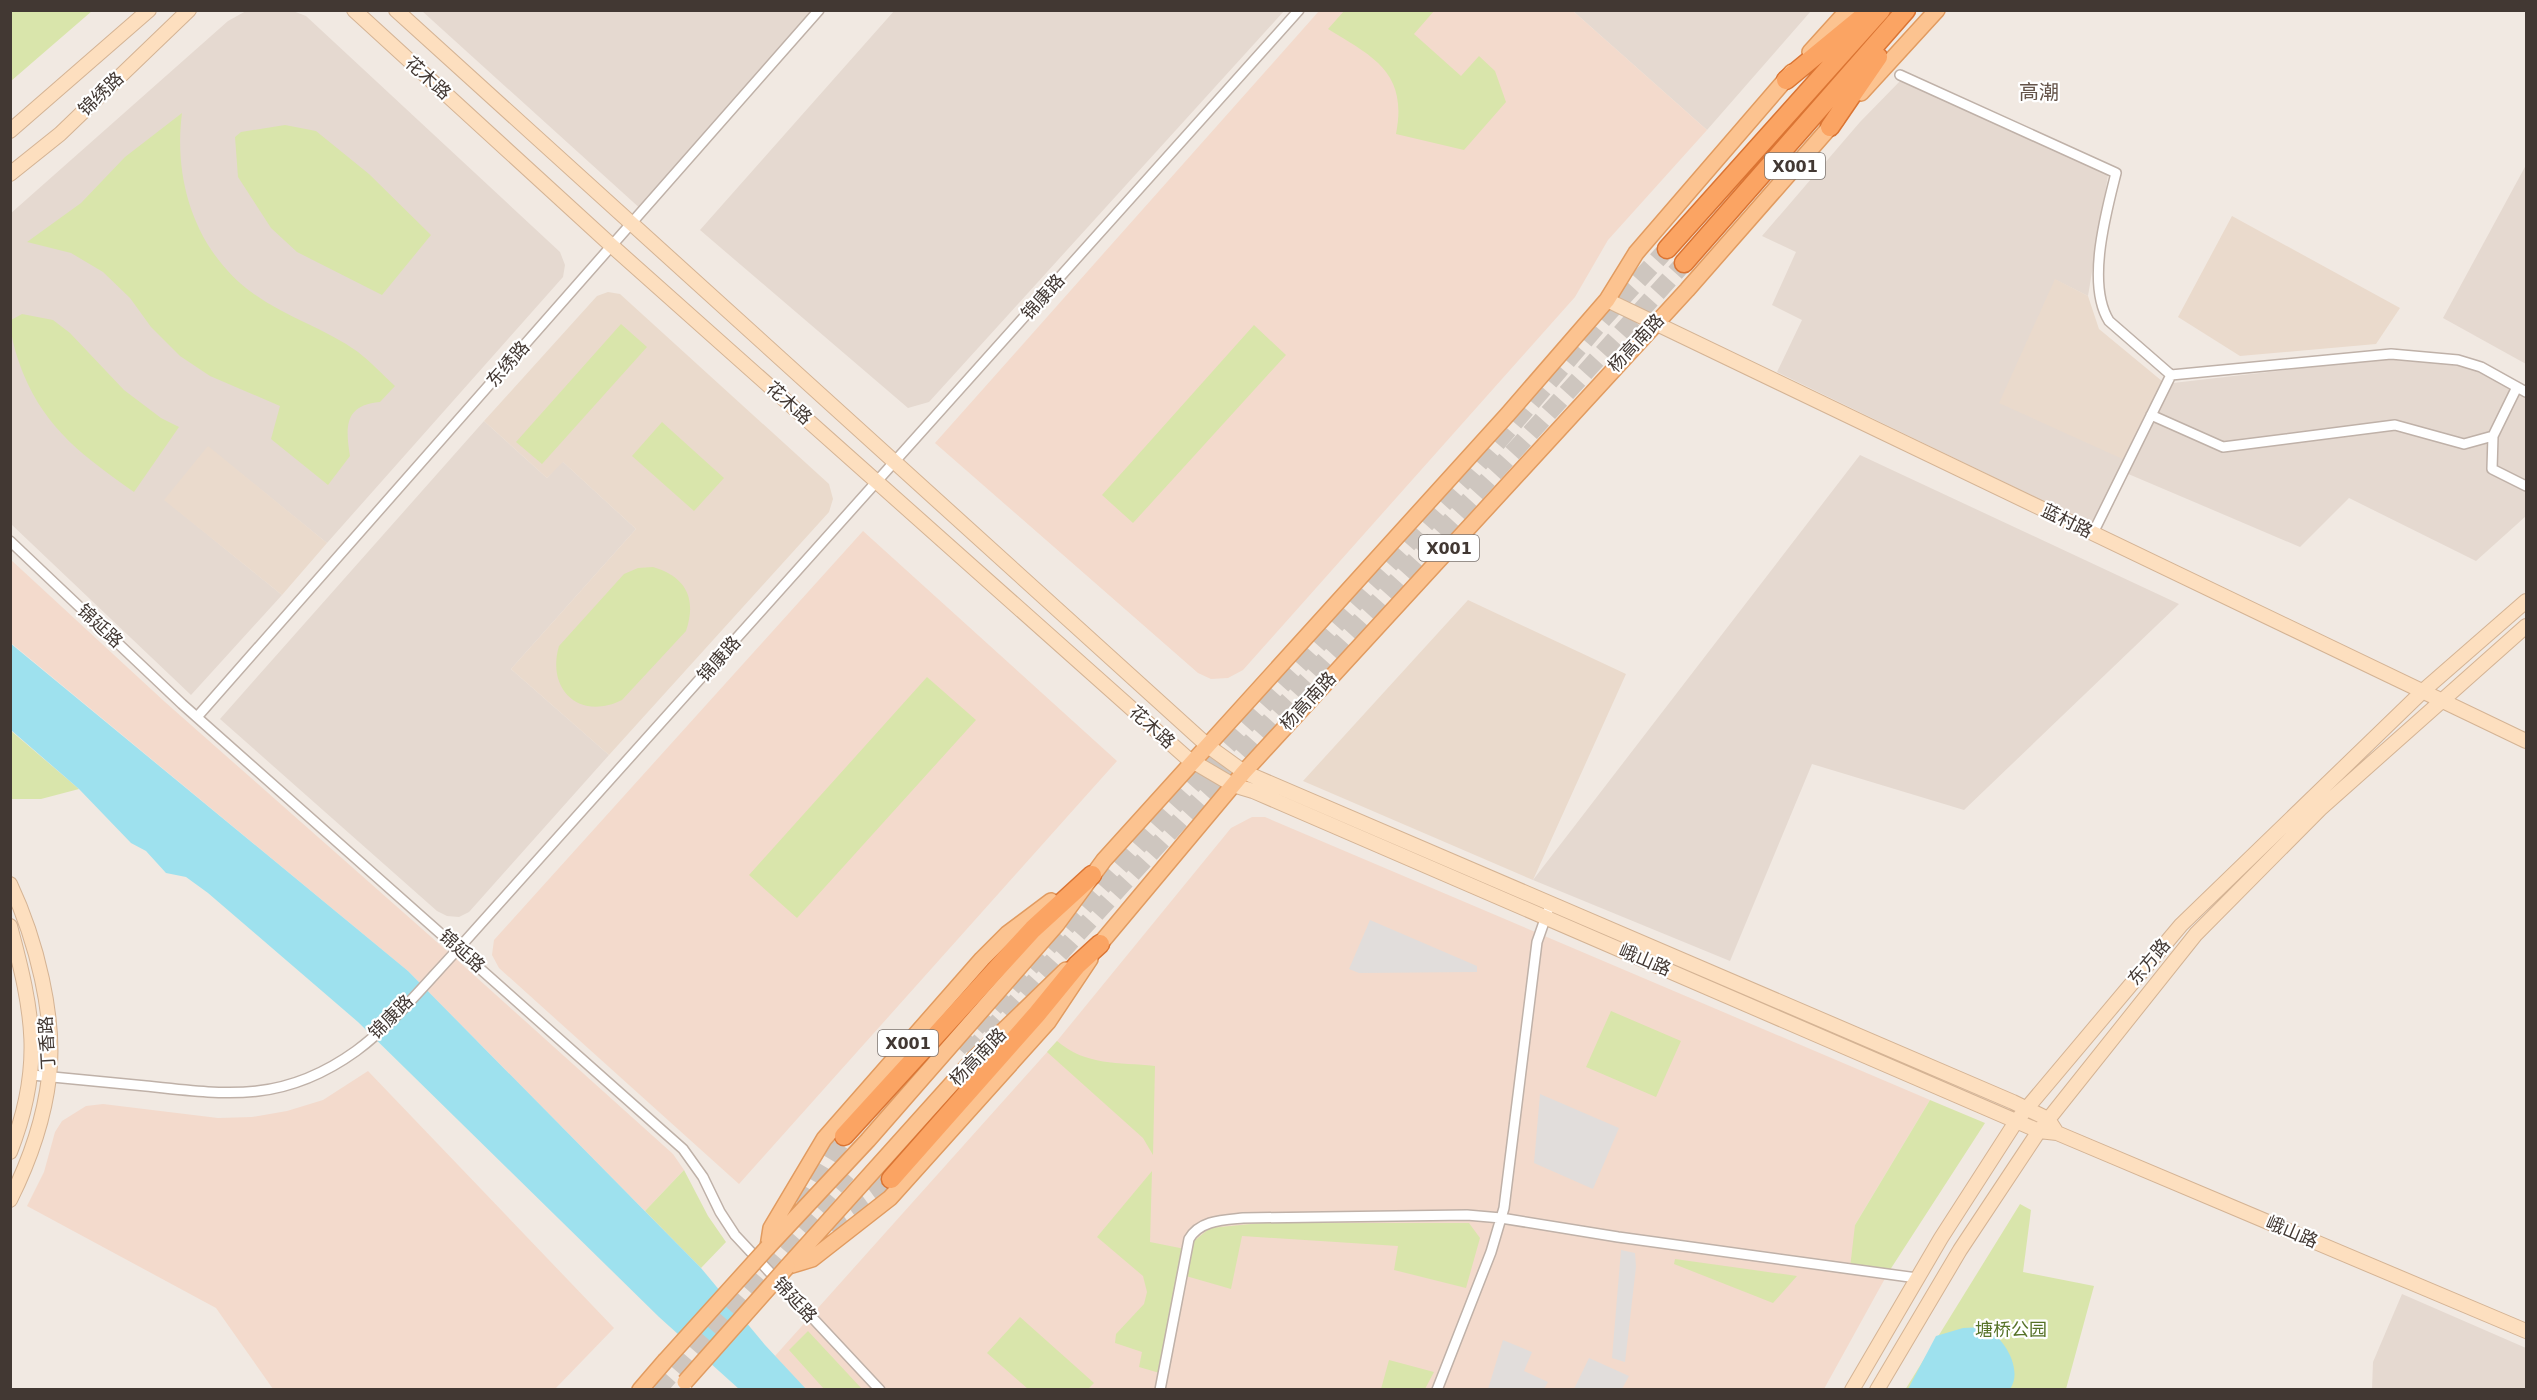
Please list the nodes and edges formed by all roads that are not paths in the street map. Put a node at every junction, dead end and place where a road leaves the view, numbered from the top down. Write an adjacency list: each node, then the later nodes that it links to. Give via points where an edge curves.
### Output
1 (149, 10): 15 (main road, 锦绣路)
2 (189, 10): 16 (main road, 锦绣路, via 60,134)
3 (354, 10): 18 (main road, 花木路)
4 (396, 10): 17 (main road, 花木路)
5 (819, 10): 17 (street, 东绣路)
6 (1299, 10): 27 (street, 锦康路)
7 (1848, 10): 13 (main road, 杨高南路 / X001)
8 (1871, 10): 13 (highway)
9 (1881, 10): 19 (highway, X001)
10 (1908, 10): 14 (highway); 20 (highway, X001)
11 (1937, 10): 14 (main road, 杨高南路 / X001)
12 (1900, 75): 23 (street, via 2116,173 2102,231 2098,294 2109,321)
13 (1786, 80): 21 (main road, 杨高南路 / X001, via 1636,253)
14 (1830, 127): 22 (main road, 杨高南路 / X001)
15 (10, 131)
16 (10, 174)
17 (630, 224): 18 (street, 东绣路); 27 (main road, 花木路)
18 (612, 246): 28 (main road, 花木路); 36 (street, 东绣路)
19 (1667, 249)
20 (1684, 263)
21 (1607, 300): 22 (main road, 蓝村路); 38 (main road, 杨高南路 / X001)
22 (1654, 323): 30 (main road, 蓝村路); 40 (main road, 杨高南路 / X001)
23 (2171, 375): 24 (street, via 2391,354 2481,366); 25 (street)
24 (2522, 389): 26 (street)
25 (2151, 415): 26 (street, via 2223,447 2395,425 2464,444); 30 (street)
26 (2493, 436): 29 (street, via 2492,469)
27 (895, 464): 28 (street, 锦康路); 38 (main road, 花木路)
28 (878, 482): 39 (main road, 花木路); 47 (street, 锦康路)
29 (2526, 486)
30 (2093, 533): 34 (main road, 蓝村路)
31 (10, 542): 36 (street, 锦延路)
32 (2526, 601): 34 (main road, 东方路)
33 (2526, 626): 35 (main road, 东方路)
34 (2424, 690): 35 (main road, 蓝村路); 50 (main road, 东方路, via 2181,925)
35 (2443, 700): 37 (main road, 蓝村路); 51 (main road, 东方路, via 2320,809 2196,934)
36 (197, 717): 47 (street, 锦延路)
37 (2526, 741)
38 (1209, 746): 39 (main road, 杨高南路 / X001); 40 (main road, 花木路)
39 (1194, 762): 41 (main road, 花木路); 42 (main road, 杨高南路 / X001)
40 (1244, 772): 41 (main road, 杨高南路 / X001); 44 (main road, 峨山路)
41 (1233, 785): 44 (main road, 峨山路); 46 (main road, 杨高南路 / X001)
42 (1092, 875): 52 (highway, via 1033,929); 57 (main road, 杨高南路 / X001, via 1058,924); 57 (main road, X001, via 1007,934 824,1139 771,1228)
43 (10, 884): 49 (main road, 丁香路, via 37,960 49,1041)
44 (1547, 911): 50 (main road, 峨山路); 56 (street, via 1538,942)
45 (10, 926): 48 (main road, 丁香路, via 30,1010)
46 (1100, 944): 54 (highway, via 1077,965); 58 (main road, 杨高南路 / X001, via 1054,980 974,1059); 58 (main road, X001, via 1048,1022 890,1198 812,1259)
47 (459, 948): 49 (street, 锦康路, via 377,1034 328,1069 297,1083 237,1094); 63 (street, 锦延路, via 683,1149 735,1235)
48 (32, 1075): 49 (street, 锦康路); 53 (main road, 丁香路, via 21,1125)
49 (49, 1076): 55 (main road, 丁香路, via 25,1170)
50 (2021, 1114): 51 (main road, 峨山路); 59 (main road, 东方路)
51 (2044, 1125): 60 (main road, 峨山路); 67 (main road, 东方路, via 1960,1250)
52 (844, 1137)
53 (10, 1152)
54 (891, 1179)
55 (10, 1200)
56 (1501, 1218): 59 (street); 64 (street, via 1243,1218 1199,1227 1185,1249); 65 (street)
57 (768, 1247): 62 (main road, 杨高南路 / X001, bridge)
58 (787, 1267): 61 (main road, 杨高南路 / X001, bridge)
59 (1917, 1278): 66 (main road, 东方路)
60 (2526, 1331)
61 (682, 1386)
62 (640, 1389)
63 (880, 1389)
64 (1160, 1389)
65 (1437, 1389)
66 (1852, 1389)
67 (1877, 1389)

